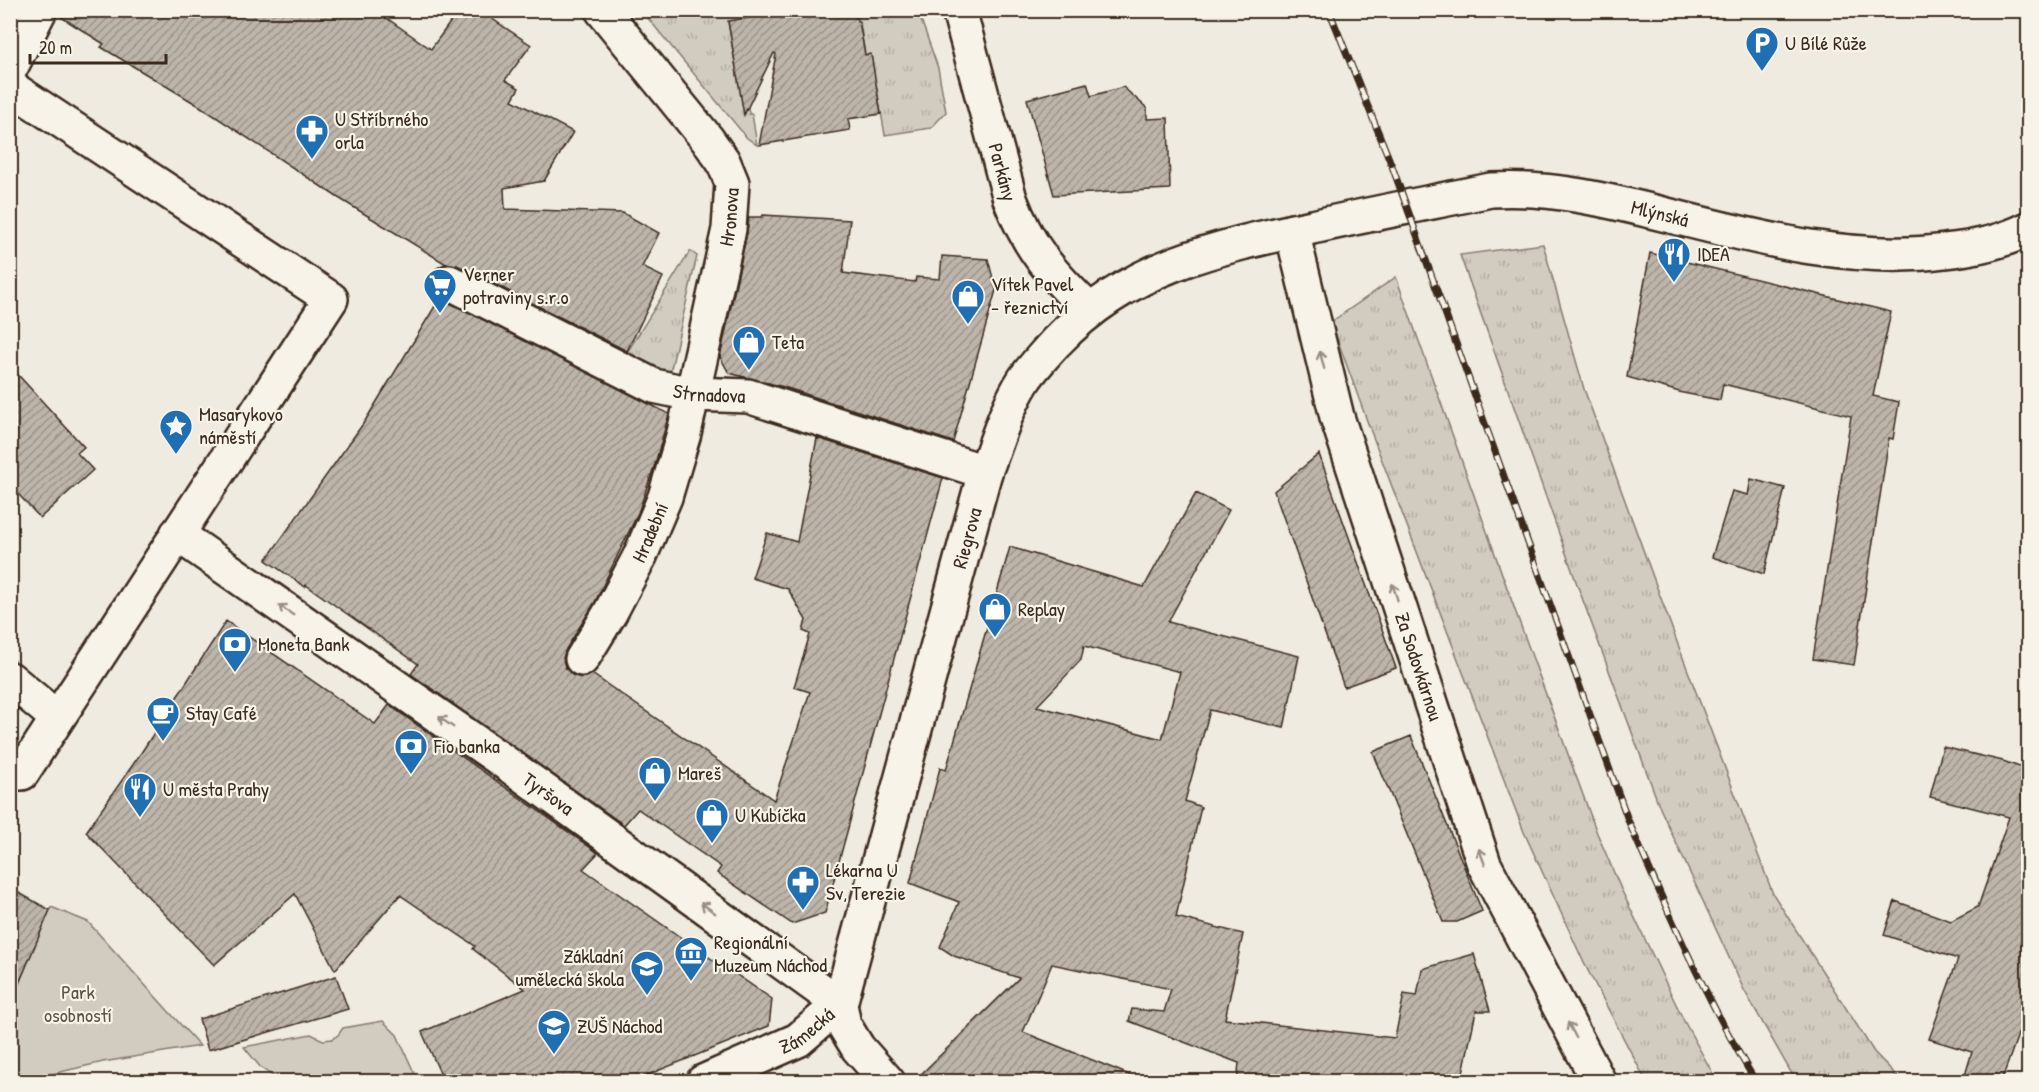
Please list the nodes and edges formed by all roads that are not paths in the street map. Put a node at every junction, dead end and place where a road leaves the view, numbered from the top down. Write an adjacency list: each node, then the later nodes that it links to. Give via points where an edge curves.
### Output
1 (40, 10): 4 (street)
2 (602, 10): 10 (street, Hronova, via 707,139 723,161 732,183 729,229)
3 (959, 10): 9 (street, Parkány, via 1021,228 1044,263)
4 (10, 69)
5 (10, 87): 12 (street, via 331,299)
6 (1292, 231): 7 (street, Mlýnská, via 1491,190 1522,188 1616,202 1767,238 1876,254 1967,249); 9 (street, Riegrova, via 1170,265 1121,289); 20 (street, Za Sodovkárnou, one-way to 6, via 1484,864 1337,417)
7 (2028, 231)
8 (449, 282): 10 (street, Strnadova, via 654,386)
9 (1090, 311): 11 (street, Riegrova, via 1066,331 1025,379 1013,399)
10 (692, 394): 11 (street, Strnadova, via 748,396); 13 (street, Hradební, via 665,497 640,556)
11 (985, 472): 17 (street, Riegrova)
12 (177, 534): 15 (street); 17 (street, Tyršova, one-way to 12, via 510,766)
13 (582, 659)
14 (10, 679): 15 (street)
15 (57, 718): 16 (street, via 22,773)
16 (10, 770)
17 (840, 1004): 18 (street, Zámecká, via 798,1040); 19 (street, via 844,1024 858,1048)
18 (702, 1082)
19 (888, 1082)
20 (1599, 1082)

